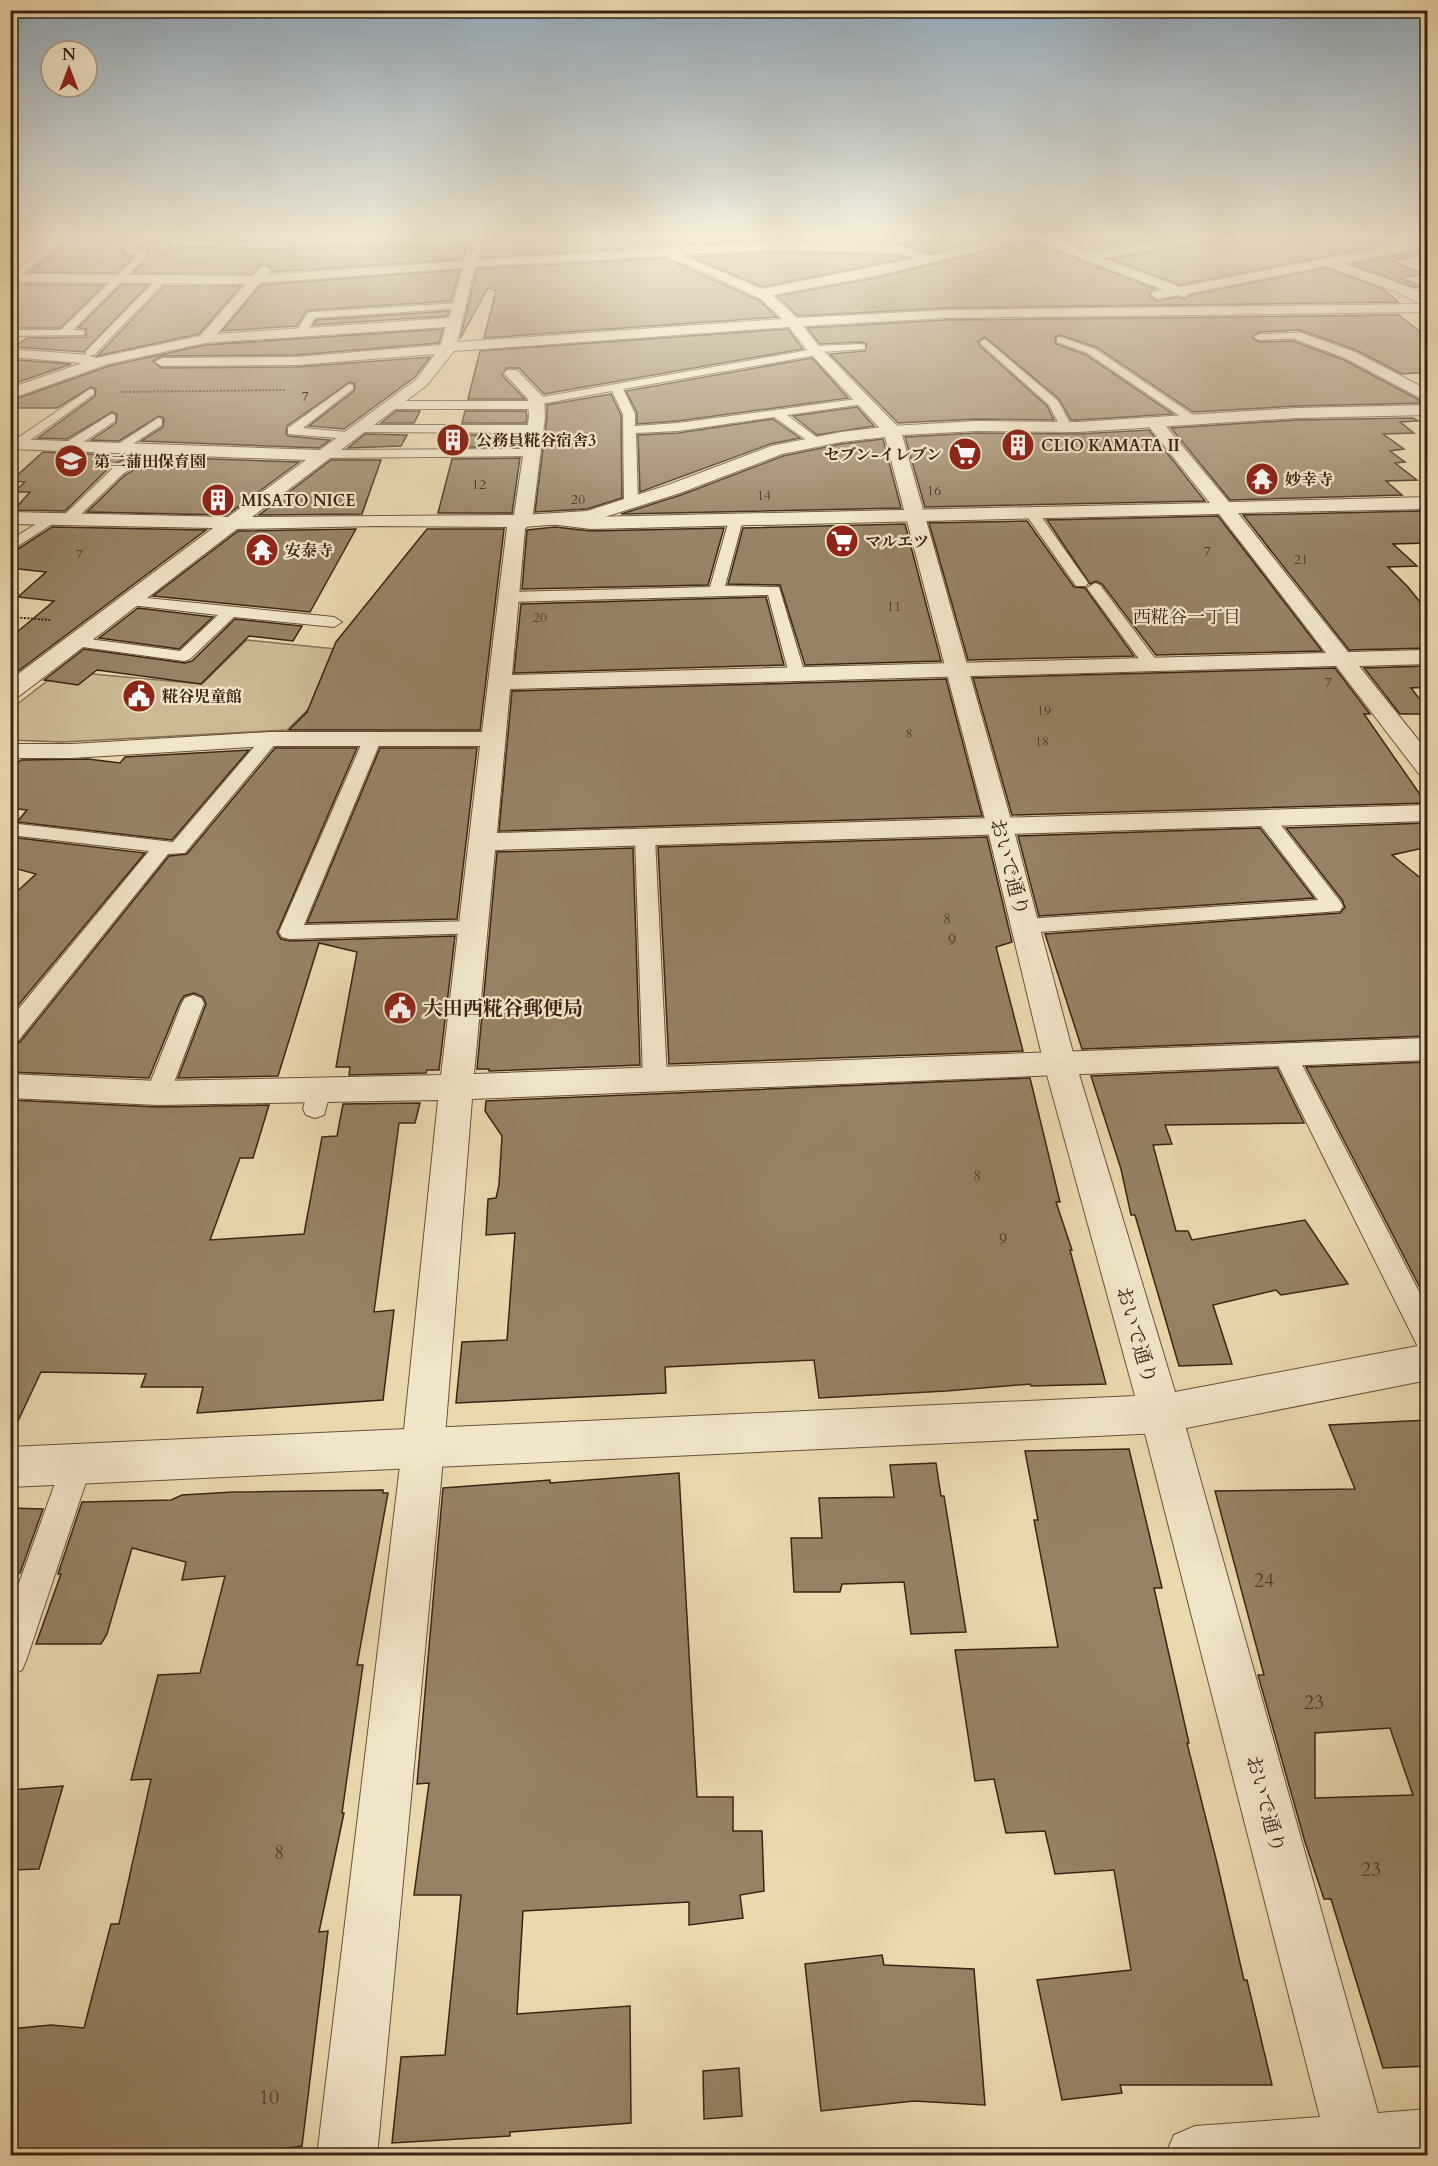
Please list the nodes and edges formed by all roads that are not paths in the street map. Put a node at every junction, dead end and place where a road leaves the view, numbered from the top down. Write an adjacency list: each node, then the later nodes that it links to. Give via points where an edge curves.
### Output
1 (108, 335): 18 (lane)
2 (208, 335): 10 (street)
3 (259, 335): 10 (street)
4 (372, 335): 15 (street)
5 (452, 335): 14 (street)
6 (631, 335): 14 (street)
7 (801, 335): 16 (street)
8 (1299, 336): 9 (lane); 24 (street, via 1350,355)
9 (1259, 337)
10 (205, 339): 18 (street)
11 (1061, 339): 31 (lane, via 1091,351)
12 (985, 342): 34 (lane, via 1054,403)
13 (861, 347): 16 (lane)
14 (448, 349): 18 (street, via 296,361); 27 (street, via 423,380)
15 (376, 350)
16 (815, 350): 21 (lane); 25 (street)
17 (10, 352): 18 (street)
18 (93, 358): 22 (street)
19 (512, 373): 26 (street, via 536,398)
20 (349, 387): 38 (lane, via 292,431)
21 (616, 387): 26 (lane); 36 (lane, via 629,414)
22 (18, 389)
23 (90, 392): 40 (lane)
24 (1428, 397)
25 (864, 401): 29 (lane); 37 (street)
26 (536, 403): 27 (lane); 35 (street)
27 (390, 405): 38 (street)
28 (1428, 410): 31 (street)
29 (776, 413): 36 (lane); 39 (lane)
30 (111, 418): 41 (lane)
31 (1193, 419): 33 (street)
32 (158, 423): 42 (lane)
33 (1154, 423): 34 (street); 48 (street)
34 (1066, 427): 37 (street, via 976,426)
35 (536, 429): 38 (lane); 44 (street)
36 (630, 430): 46 (lane)
37 (892, 431): 39 (street); 50 (street, おいで通り)
38 (352, 433): 45 (street)
39 (815, 442): 46 (street, via 750,459)
40 (14, 444): 41 (street)
41 (69, 446): 42 (street)
42 (118, 448): 43 (street)
43 (155, 450): 45 (street); 52 (lane, via 119,470)
44 (532, 453): 45 (lane); 54 (street)
45 (323, 455): 55 (street)
46 (631, 502): 54 (street, via 589,516)
47 (1428, 503): 48 (street)
48 (1224, 508): 49 (street); 64 (street)
49 (1031, 512): 50 (street); 65 (lane)
50 (915, 515): 53 (street); 66 (street, おいで通り)
51 (10, 518): 52 (street)
52 (58, 520): 55 (street); 56 (lane)
53 (736, 520): 54 (street); 57 (lane)
54 (540, 521): 55 (street); 58 (street, via 516,528)
55 (231, 523): 59 (street)
56 (10, 547)
57 (716, 591): 58 (lane); 67 (lane, via 774,590)
58 (508, 597): 68 (street)
59 (126, 601): 60 (lane); 62 (street)
60 (231, 611): 61 (lane); 62 (lane, via 184,656)
61 (334, 622)
62 (74, 642): 69 (street)
63 (1428, 657): 64 (street)
64 (1342, 659): 65 (street); 74 (street)
65 (1151, 664): 66 (street)
66 (958, 669): 67 (street); 77 (street, おいで通り)
67 (797, 674): 68 (street)
68 (501, 682): 72 (street)
69 (10, 692)
70 (373, 738): 71 (street); 72 (street); 83 (lane, via 290,932)
71 (270, 739): 73 (street); 81 (lane, via 178,849)
72 (494, 739): 80 (street)
73 (10, 751)
74 (1428, 769)
75 (1428, 813): 76 (street)
76 (1266, 819): 77 (street); 82 (lane, via 1333,906)
77 (1000, 827): 79 (street); 82 (street, おいで通り)
78 (10, 829): 81 (lane)
79 (645, 838): 80 (street); 89 (lane)
80 (483, 842): 83 (street)
81 (164, 846): 85 (lane)
82 (1025, 926): 88 (street, おいで通り)
83 (474, 928): 91 (street)
84 (193, 1003): 92 (lane)
85 (10, 1035)
86 (1428, 1049): 87 (street)
87 (1285, 1055): 88 (street); 93 (lane)
88 (1060, 1064): 89 (street); 95 (street, おいで通り)
89 (655, 1078): 91 (street)
90 (10, 1086): 92 (street)
91 (457, 1087): 92 (street, via 317,1099); 96 (street)
92 (158, 1093)
93 (1428, 1338)
94 (1428, 1362): 95 (street)
95 (1161, 1414): 96 (street); 101 (street, おいで通り)
96 (423, 1449): 97 (street); 102 (street)
97 (77, 1464): 98 (street); 99 (lane)
98 (10, 1467)
99 (10, 1658)
100 (1428, 2139): 101 (street)
101 (1359, 2150): 103 (street)
102 (347, 2156)
103 (1195, 2156)

